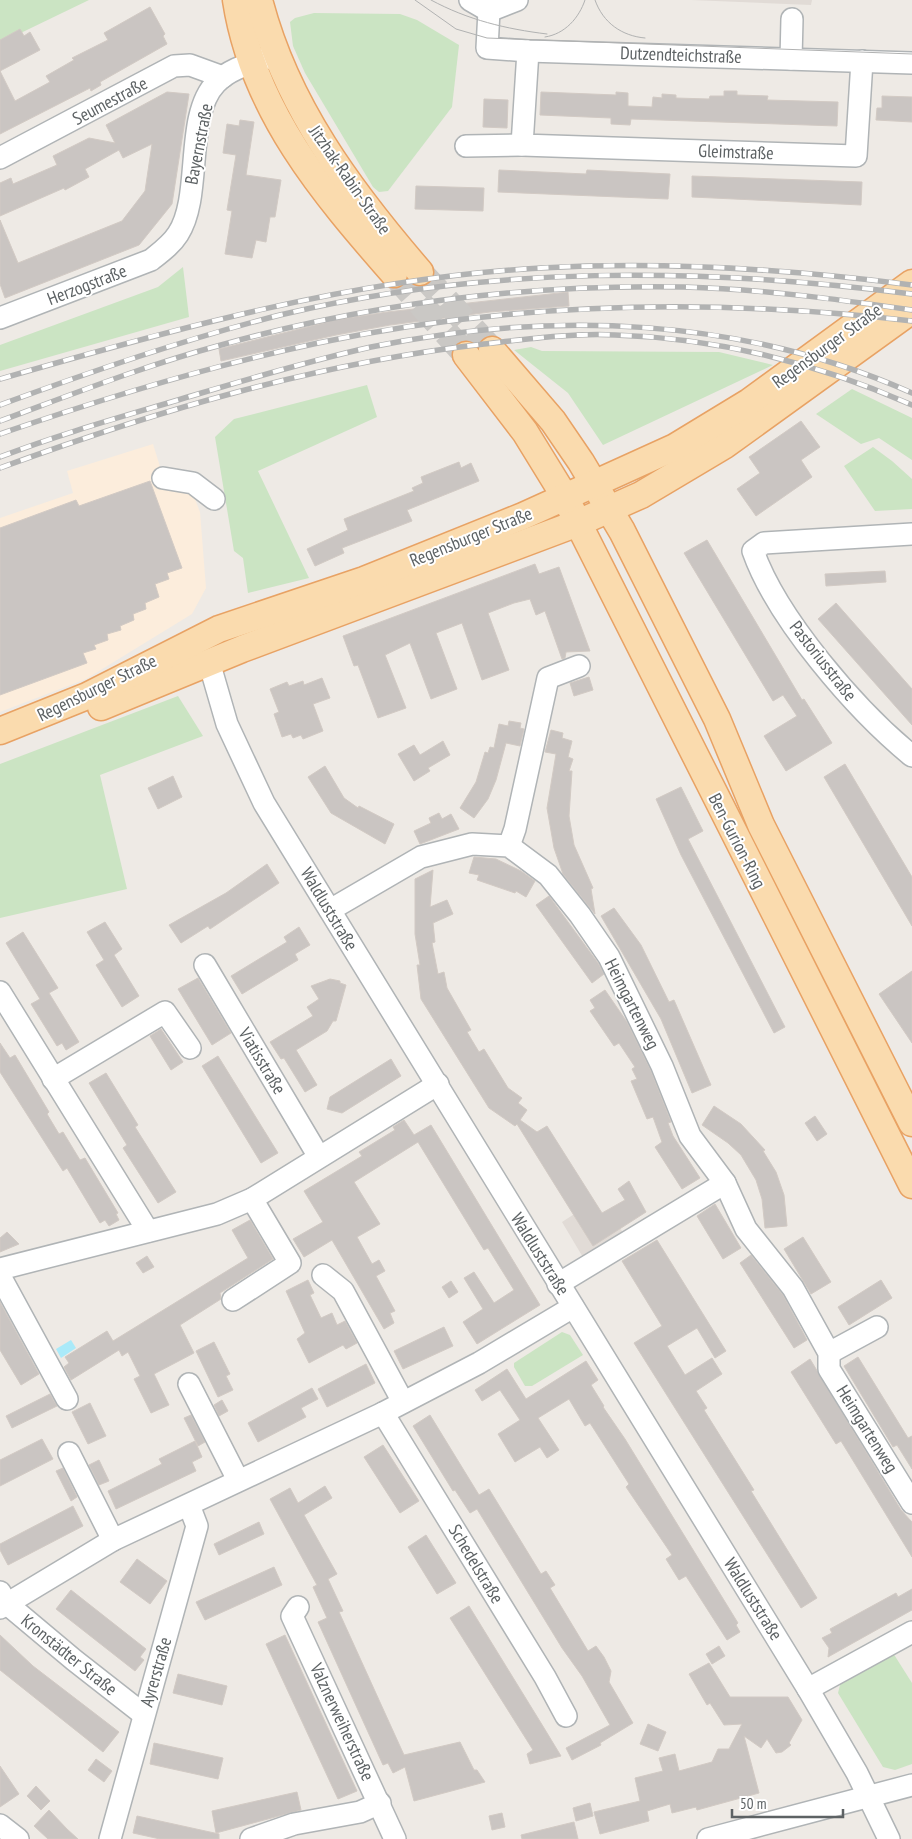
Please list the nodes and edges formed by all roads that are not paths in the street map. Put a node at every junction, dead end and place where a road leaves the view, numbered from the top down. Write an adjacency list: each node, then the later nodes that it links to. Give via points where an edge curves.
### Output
1 (236, 0): 11 (main road)
2 (259, 0): 8 (main road)
3 (470, 0): 5 (street)
4 (517, 0): 5 (street)
5 (489, 11): 7 (street, Dutzendteichstraße, via 487,48)
6 (792, 19): 9 (street)
7 (528, 51): 9 (street, Dutzendteichstraße); 14 (street)
8 (276, 55): 11 (street); 18 (main road, Jitzhak-Rabin-Straße, via 336,167)
9 (791, 59): 10 (street, Dutzendteichstraße)
10 (862, 61): 12 (street, Dutzendteichstraße); 14 (street, Gleimstraße, via 856,156)
11 (252, 63): 13 (street); 19 (main road, Jitzhak-Rabin-Straße, via 268,103 298,156)
12 (912, 63)
13 (222, 77): 16 (street, Seumestraße, via 190,65 174,66); 17 (street, Bayernstraße, via 213,86 203,108 185,219)
14 (522, 145): 15 (street, Gleimstraße)
15 (466, 146)
16 (0, 158)
17 (170, 245): 22 (street, Herzogstraße, via 143,264)
18 (420, 272)
19 (394, 274)
20 (912, 283): 26 (main road, Regensburger Straße, via 721,421 675,447)
21 (912, 310): 29 (main road, Regensburger Straße, via 709,456)
22 (0, 318)
23 (492, 350): 26 (main road, via 553,421)
24 (466, 355): 27 (main road, via 525,432)
25 (163, 478): 28 (street, via 193,483)
26 (595, 484): 27 (main road, Regensburger Straße); 29 (main road, Ben-Gurion-Ring)
27 (565, 497): 30 (main road, Ben-Gurion-Ring); 32 (main road, Regensburger Straße, via 364,580)
28 (214, 499)
29 (610, 510): 30 (main road, Regensburger Straße); 45 (main road, Ben-Gurion-Ring, via 708,701 761,825)
30 (578, 523): 33 (main road, Regensburger Straße); 48 (main road, Ben-Gurion-Ring)
31 (912, 534): 37 (street, Pastoriusstraße, via 751,544 759,569 800,636 859,707)
32 (229, 624): 33 (main road, via 209,652); 35 (main road, Regensburger Straße, via 87,696)
33 (209, 662): 36 (main road, Regensburger Straße); 39 (street, Waldluststraße, via 227,724 255,786)
34 (579, 666): 38 (street, via 548,678)
35 (0, 731)
36 (0, 747)
37 (912, 756)
38 (509, 846): 39 (street, via 472,844 421,857); 47 (street, Heimgartenweg, via 548,875 608,957 662,1066 690,1136)
39 (330, 910): 44 (street, Waldluststraße)
40 (205, 965): 46 (street, Viatisstraße)
41 (0, 992): 43 (street)
42 (190, 1048): 43 (street, via 165,1012)
43 (53, 1079): 50 (street)
44 (438, 1084): 46 (street); 54 (street, Waldluststraße)
45 (912, 1123)
46 (319, 1157): 49 (street)
47 (725, 1183): 54 (street); 58 (street, Heimgartenweg, via 746,1229 793,1288)
48 (912, 1185)
49 (252, 1199): 50 (street, via 217,1214); 55 (street, via 290,1263)
50 (148, 1231): 51 (street)
51 (0, 1269)
52 (323, 1275): 61 (street, via 343,1291)
53 (0, 1276): 60 (street)
54 (558, 1284): 56 (street, Waldluststraße)
55 (233, 1300)
56 (573, 1307): 61 (street, via 479,1363); 71 (street, Waldluststraße)
57 (877, 1327): 58 (street)
58 (829, 1353): 65 (street, Heimgartenweg, via 829,1369)
59 (189, 1384): 64 (street)
60 (67, 1398)
61 (403, 1402): 62 (street)
62 (383, 1413): 64 (street); 73 (street, Schedelstraße)
63 (69, 1453): 67 (street)
64 (238, 1480): 66 (street)
65 (912, 1503)
66 (189, 1505): 67 (street); 72 (street, Ayrerstraße, via 196,1526)
67 (113, 1540): 68 (street)
68 (2, 1601): 72 (street, Kronstädter Straße)
69 (298, 1607): 76 (street, Valznerweiherstraße, via 292,1616)
70 (912, 1632): 71 (street)
71 (808, 1689): 75 (street, Waldluststraße)
72 (144, 1714): 80 (street, Ayrerstraße)
73 (566, 1716)
74 (912, 1785): 75 (street)
75 (869, 1798): 78 (street); 84 (street, Waldluststraße)
76 (380, 1803): 81 (street, via 360,1812 294,1824); 82 (street, Valznerweiherstraße)
77 (0, 1825): 79 (street)
78 (740, 1835): 83 (street)
79 (18, 1839)
80 (110, 1839)
81 (251, 1839)
82 (396, 1839)
83 (708, 1839)
84 (888, 1839)

